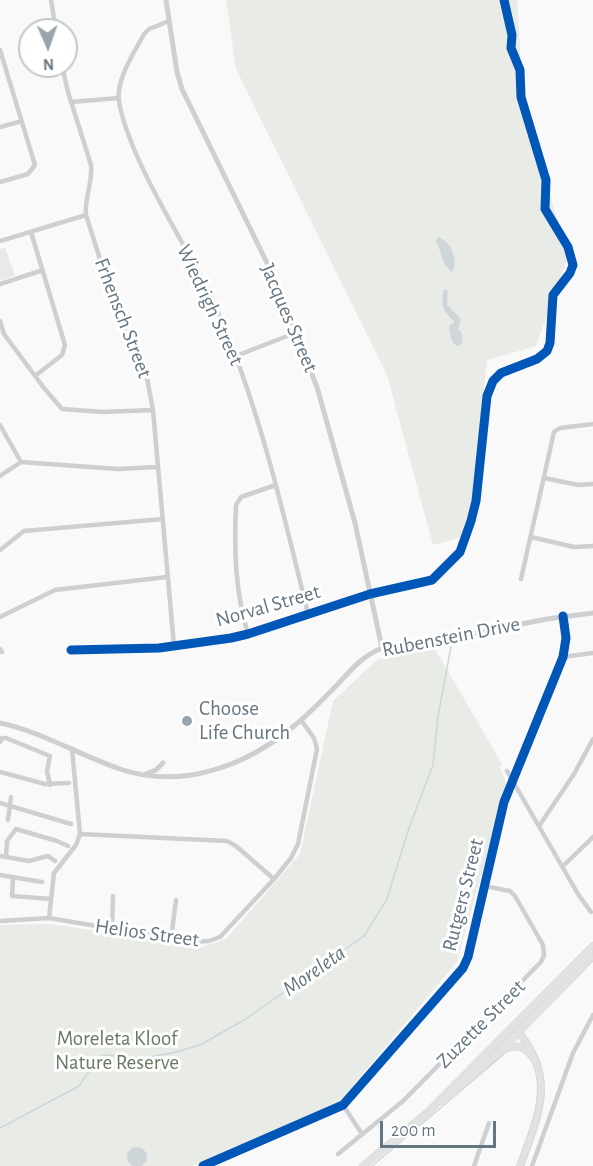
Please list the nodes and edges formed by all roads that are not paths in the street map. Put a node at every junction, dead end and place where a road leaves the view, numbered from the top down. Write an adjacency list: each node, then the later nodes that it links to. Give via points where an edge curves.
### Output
1 (51, 0): 4 (street)
2 (166, 0): 5 (street, Jacques Street)
3 (504, 0): 40 (street, Norval Street, via 512,52 520,70 521,97 546,180 545,209 568,247 573,264 554,295 547,351 501,373 489,388 476,501 460,552 430,581)
4 (54, 18)
5 (169, 21): 10 (street, via 144,34 123,77); 21 (street, Jacques Street, via 182,89 270,269)
6 (0, 50): 7 (street)
7 (7, 72): 8 (street); 12 (street)
8 (0, 74)
9 (65, 78): 11 (street, Frhensch Street)
10 (118, 98): 11 (street); 23 (street, Wiedrigh Street, via 128,134 152,190 208,290)
11 (71, 102): 15 (street, Frhensch Street, via 92,171)
12 (22, 121): 13 (street); 14 (street, via 36,165 28,174)
13 (0, 127)
14 (0, 182)
15 (86, 215): 16 (street); 25 (street, Frhensch Street, via 119,319 146,373)
16 (32, 232): 17 (street); 18 (street)
17 (0, 242)
18 (43, 270): 19 (street); 24 (street, via 65,348 62,355)
19 (0, 284)
20 (0, 321): 22 (street)
21 (295, 333): 23 (street); 40 (street, Jacques Street, via 317,387)
22 (2, 336): 24 (street)
23 (236, 356): 33 (street, Wiedrigh Street)
24 (35, 376): 25 (street, via 65,410)
25 (153, 410): 29 (street, Frhensch Street)
26 (593, 424): 31 (street, via 554,432)
27 (0, 425): 28 (street)
28 (21, 462): 29 (street, via 118,469); 30 (street)
29 (157, 467): 34 (street, Frhensch Street)
30 (0, 476)
31 (544, 478): 32 (street); 35 (street)
32 (593, 484)
33 (276, 485): 42 (street, Wiedrigh Street); 45 (street, via 243,496 236,505 236,574)
34 (163, 519): 37 (street, via 24,531); 38 (street, Frhensch Street)
35 (531, 537): 36 (street, via 579,547); 39 (street)
36 (593, 546)
37 (0, 550)
38 (167, 577): 44 (street, via 55,590); 46 (street, Frhensch Street)
39 (521, 579)
40 (370, 594): 42 (street, Norval Street); 47 (street, Jacques Street)
41 (593, 613): 43 (street, Rubenstein Drive)
42 (308, 614): 45 (street, Norval Street)
43 (563, 616): 47 (street, Rubenstein Drive); 50 (street, Rutgers Street)
44 (0, 617)
45 (248, 634): 46 (street, Norval Street)
46 (174, 646): 48 (street, Norval Street)
47 (382, 648): 51 (street, Rubenstein Drive, via 356,664)
48 (71, 650)
49 (593, 653): 50 (street)
50 (563, 657): 60 (street, Rutgers Street)
51 (301, 720): 59 (street, Rubenstein Drive, via 253,755 211,771); 79 (street, Helios Street, via 316,741 317,756 300,837 291,858)
52 (0, 723): 55 (street, Rubenstein Drive)
53 (593, 739): 68 (street)
54 (0, 742): 62 (street, via 6,738 50,756)
55 (72, 749): 58 (street, Rubenstein Drive); 69 (street)
56 (507, 771): 60 (street)
57 (0, 772): 62 (street)
58 (145, 775): 59 (street, Rubenstein Drive); 59 (street, via 162,764)
59 (173, 777)
60 (511, 780): 68 (street); 81 (street, Rutgers Street)
61 (69, 783): 62 (street)
62 (50, 785)
63 (11, 797): 65 (street)
64 (0, 803): 65 (street)
65 (10, 806): 66 (street); 67 (street)
66 (8, 820)
67 (71, 824)
68 (539, 826): 76 (street)
69 (80, 834): 79 (street, via 227,841); 83 (street, via 55,870)
70 (593, 837): 76 (street)
71 (0, 839): 72 (street)
72 (8, 841): 73 (street, via 17,829); 74 (street)
73 (68, 846)
74 (3, 857): 75 (street, via 31,861 48,856)
75 (55, 861)
76 (563, 866): 85 (street)
77 (0, 875): 78 (street)
78 (13, 877): 80 (street); 83 (street, via 12,896)
79 (274, 879): 89 (street, Helios Street, via 220,937 201,942)
80 (42, 882)
81 (484, 886): 96 (street, Rutgers Street, via 463,968); 100 (street, Zuzette Street, via 510,891 514,896 543,945 541,962 403,1101)
82 (113, 896): 88 (street)
83 (51, 899): 86 (street)
84 (176, 900): 89 (street)
85 (591, 912)
86 (49, 918): 87 (street, Helios Street); 88 (street, Helios Street)
87 (0, 921)
88 (112, 929): 89 (street, Helios Street)
89 (171, 939)
90 (593, 946): 93 (main road)
91 (593, 956): 93 (main road)
92 (593, 1015): 106 (street, via 573,1053)
93 (518, 1028): 94 (main road); 95 (main road); 97 (main road); 98 (main road, via 535,1049 544,1075 545,1096)
94 (499, 1052): 95 (main road, via 520,1046); 97 (main road)
95 (537, 1063): 98 (main road, via 543,1086)
96 (343, 1105): 100 (street); 102 (street, Rutgers Street)
97 (429, 1111): 103 (main road)
98 (538, 1116): 105 (main road)
99 (489, 1123): 104 (street)
100 (362, 1134): 101 (street, Zuzette Street)
101 (338, 1154)
102 (204, 1166)
103 (363, 1166)
104 (474, 1166)
105 (520, 1166)
106 (532, 1166)

